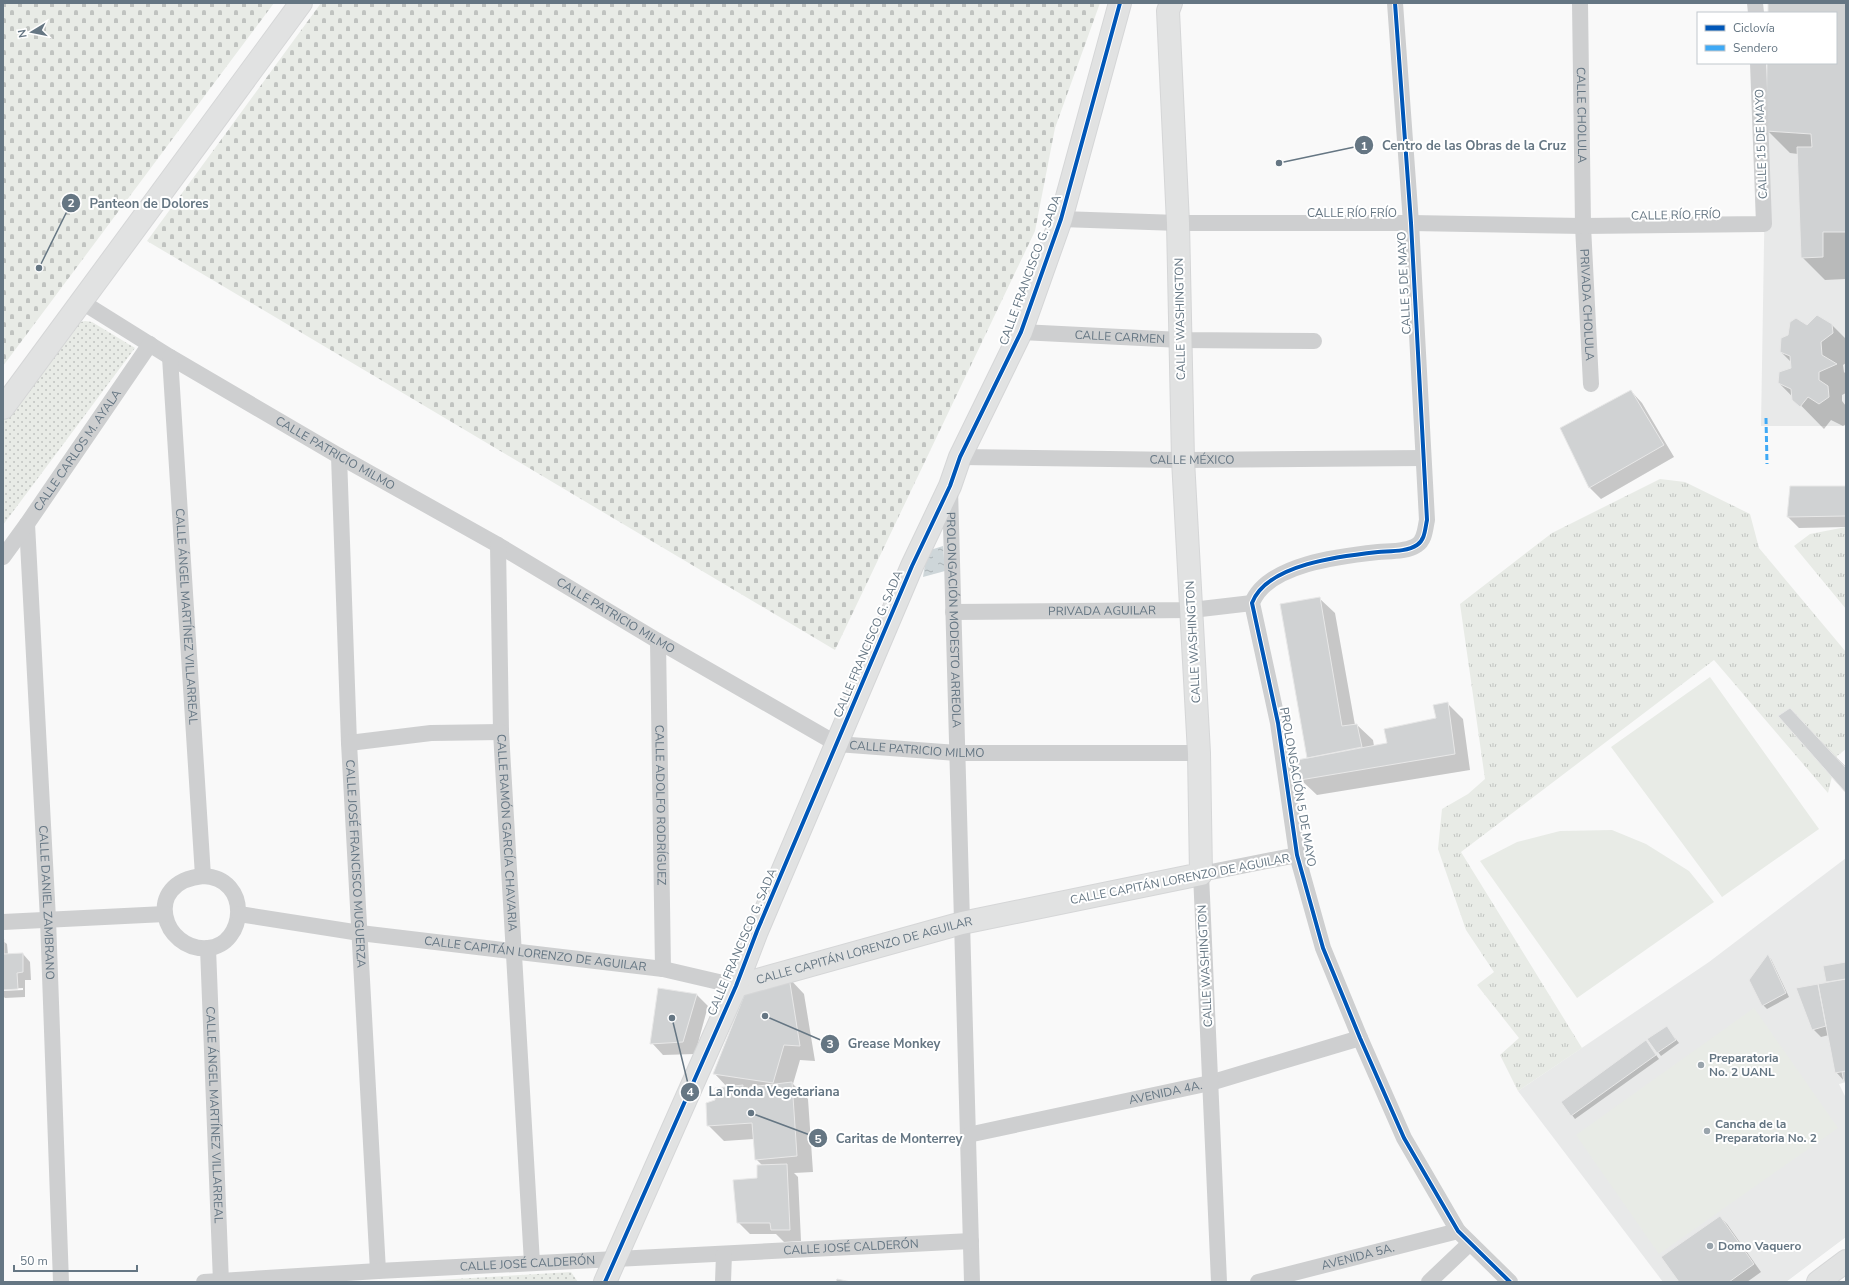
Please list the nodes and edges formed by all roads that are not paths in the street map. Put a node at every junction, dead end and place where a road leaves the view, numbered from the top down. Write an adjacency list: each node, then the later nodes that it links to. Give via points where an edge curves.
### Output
1 (301, 3): 12 (street)
2 (1120, 3): 7 (street, CALLE FRANCISCO G. SADA)
3 (1395, 3): 9 (street, CALLE 5 DE MAYO)
4 (1580, 3): 11 (street, CALLE CHOLULA)
5 (1168, 6): 8 (street, CALLE WASHINGTON)
6 (1758, 64): 10 (street, CALLE 15 DE MAYO)
7 (1061, 219): 8 (street, CALLE RÍO FRÍO); 13 (street, CALLE FRANCISCO G. SADA)
8 (1178, 223): 9 (street, CALLE RÍO FRÍO); 14 (street, CALLE WASHINGTON)
9 (1412, 223): 11 (street, CALLE RÍO FRÍO); 22 (street, CALLE 5 DE MAYO)
10 (1764, 224): 11 (street, CALLE RÍO FRÍO)
11 (1583, 226): 18 (street, PRIVADA CHOLULA)
12 (82, 302): 16 (street, CALLE PATRICIO MILMO); 19 (street)
13 (1021, 332): 14 (street, CALLE CARMEN); 21 (street, CALLE FRANCISCO G. SADA)
14 (1181, 340): 15 (street, CALLE CARMEN); 23 (street, CALLE WASHINGTON)
15 (1314, 341)
16 (150, 344): 17 (street, CALLE PATRICIO MILMO); 25 (street, CALLE CARLOS M. AYALA)
17 (170, 357): 20 (street, CALLE PATRICIO MILMO); 39 (street, CALLE ÁNGEL MARTÍNEZ VILLARREAL)
18 (1591, 384)
19 (3, 408)
20 (339, 456): 26 (street, CALLE PATRICIO MILMO); 33 (street, CALLE JOSÉ FRANCISCO MUGUERZA)
21 (960, 457): 23 (street, CALLE MÉXICO); 24 (street, CALLE FRANCISCO G. SADA)
22 (1423, 458): 23 (street, CALLE MÉXICO); 28 (street, CALLE 5 DE MAYO, via 1427,520 1424,537 1419,544 1404,549 1344,556 1288,571 1267,582 1255,594)
23 (1183, 460): 29 (street, CALLE WASHINGTON)
24 (950, 486): 30 (street, PROLONGACIÓN MODESTO ARREOLA); 34 (street, CALLE FRANCISCO G. SADA, via 912,566)
25 (27, 524): 27 (street, CALLE CARLOS M. AYALA); 42 (street, CALLE DANIEL ZAMBRANO)
26 (498, 545): 31 (street, CALLE PATRICIO MILMO); 32 (street, CALLE RAMÓN GARCÍA CHAVARIA)
27 (3, 557)
28 (1252, 603): 29 (street, PRIVADA AGUILAR); 37 (street, PROLONGACIÓN 5 DE MAYO, via 1278,723)
29 (1192, 610): 30 (street, PRIVADA AGUILAR); 36 (street, CALLE WASHINGTON)
30 (952, 612): 35 (street, PROLONGACIÓN MODESTO ARREOLA)
31 (658, 641): 34 (street, CALLE PATRICIO MILMO); 49 (street, CALLE ADOLFO RODRÍGUEZ)
32 (501, 732): 33 (street, via 431,733); 48 (street, CALLE RAMÓN GARCÍA CHAVARIA)
33 (349, 743): 46 (street, CALLE JOSÉ FRANCISCO MUGUERZA)
34 (837, 744): 35 (street, CALLE PATRICIO MILMO); 45 (street, CALLE FRANCISCO G. SADA)
35 (957, 753): 36 (street, CALLE PATRICIO MILMO); 44 (street, PROLONGACIÓN MODESTO ARREOLA)
36 (1199, 753): 38 (street, CALLE WASHINGTON)
37 (1297, 855): 38 (street, CALLE CAPITÁN LORENZO DE AGUILAR); 52 (street, PROLONGACIÓN 5 DE MAYO, via 1323,948)
38 (1201, 874): 44 (street, CALLE CAPITÁN LORENZO DE AGUILAR); 53 (street, CALLE WASHINGTON)
39 (203, 876): 40 (street, via 181,881 171,890 165,901); 41 (street, via 214,876 226,882 236,896)
40 (165, 914): 42 (street); 47 (street, via 167,923 183,941 196,947)
41 (239, 914): 46 (street, CALLE CAPITÁN LORENZO DE AGUILAR); 47 (street, via 234,931 221,944)
42 (48, 919): 43 (street); 63 (street, CALLE DANIEL ZAMBRANO)
43 (3, 922)
44 (962, 923): 50 (street, CALLE CAPITÁN LORENZO DE AGUILAR); 54 (street, PROLONGACIÓN MODESTO ARREOLA)
45 (757, 931): 50 (street, via 757,944 761,956); 51 (street, CALLE FRANCISCO G. SADA)
46 (360, 934): 48 (street, CALLE CAPITÁN LORENZO DE AGUILAR); 62 (street, CALLE JOSÉ FRANCISCO MUGUERZA)
47 (208, 948): 65 (street, CALLE ÁNGEL MARTÍNEZ VILLARREAL)
48 (514, 951): 49 (street, CALLE CAPITÁN LORENZO DE AGUILAR); 61 (street, CALLE RAMÓN GARCÍA CHAVARIA)
49 (663, 969): 51 (street, CALLE CAPITÁN LORENZO DE AGUILAR)
50 (779, 973): 51 (street, CALLE CAPITÁN LORENZO DE AGUILAR)
51 (736, 986): 59 (street, CALLE FRANCISCO G. SADA)
52 (1360, 1038): 53 (street, AVENIDA 4A.); 55 (street, PROLONGACIÓN 5 DE MAYO, via 1404,1138)
53 (1210, 1083): 54 (street, AVENIDA 4A.); 69 (street, CALLE WASHINGTON)
54 (968, 1135): 56 (street, PROLONGACIÓN MODESTO ARREOLA)
55 (1458, 1231): 57 (street, PROLONGACIÓN 5 DE MAYO); 70 (street, AVENIDA 5A.)
56 (971, 1240): 58 (street, CALLE JOSÉ CALDERÓN); 68 (street, PROLONGACIÓN MODESTO ARREOLA)
57 (1470, 1244): 71 (street); 72 (street, PROLONGACIÓN 5 DE MAYO)
58 (724, 1254): 59 (street, CALLE JOSÉ CALDERÓN); 67 (street)
59 (615, 1260): 61 (street, CALLE JOSÉ CALDERÓN); 66 (street, CALLE FRANCISCO G. SADA)
60 (1846, 1261): 73 (street)
61 (532, 1263): 62 (street, CALLE JOSÉ CALDERÓN)
62 (378, 1271): 65 (street, CALLE JOSÉ CALDERÓN)
63 (61, 1282)
64 (204, 1282): 65 (street, CALLE JOSÉ CALDERÓN)
65 (221, 1282)
66 (605, 1282)
67 (723, 1282)
68 (972, 1282)
69 (1219, 1282)
70 (1258, 1282)
71 (1429, 1282)
72 (1510, 1282)
73 (1818, 1282)

